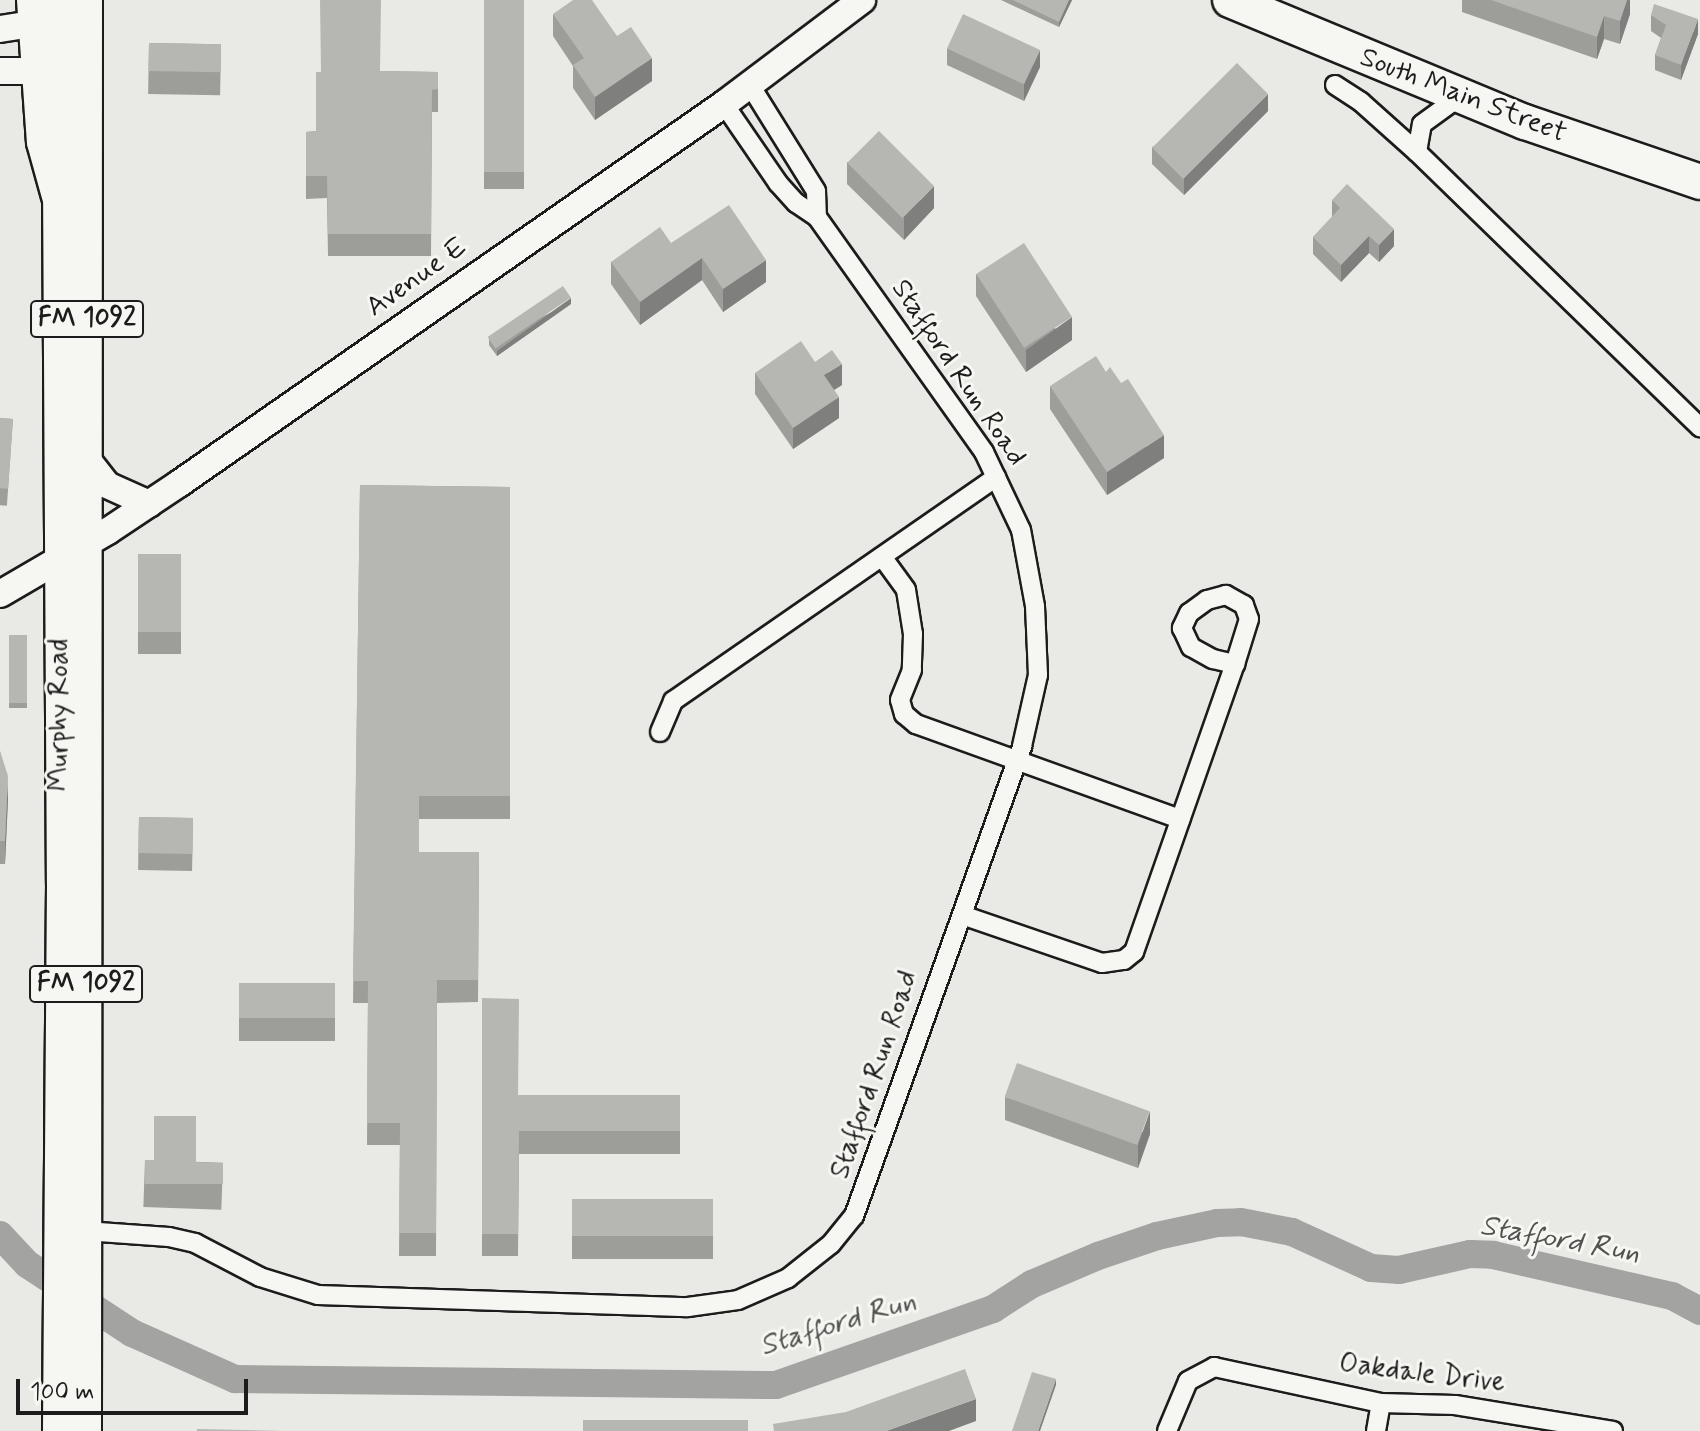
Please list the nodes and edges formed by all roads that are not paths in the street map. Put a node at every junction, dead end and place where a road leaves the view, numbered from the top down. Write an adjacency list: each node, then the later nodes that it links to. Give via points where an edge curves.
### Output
1 (87, 0): 17 (main road, Murphy Road / FM 1092)
2 (862, 0): 8 (street, Avenue E)
3 (1230, 0): 10 (highway, South Main Street)
4 (42, 6): 5 (street, via 24,25); 7 (highway); 12 (main road, Murphy Road)
5 (0, 29)
6 (0, 71): 7 (street)
7 (39, 71): 15 (highway, via 44,142)
8 (750, 85): 11 (street, Avenue E); 16 (street, Stafford Run Road, via 816,191)
9 (1335, 85): 13 (street)
10 (1459, 97): 13 (street, via 1422,124); 14 (highway, South Main Street)
11 (724, 104): 16 (street, Stafford Run Road, via 778,183); 21 (street, Avenue E)
12 (58, 138): 15 (main road, Murphy Road); 17 (main road, via 71,168 72,267)
13 (1417, 152): 18 (street)
14 (1700, 182)
15 (59, 196): 22 (main road, Murphy Road / FM 1092)
16 (817, 217): 20 (street, Stafford Run Road, via 984,452)
17 (87, 286): 19 (main road, Murphy Road / FM 1092)
18 (1700, 427)
19 (86, 458): 21 (street, via 107,485); 22 (main road, Murphy Road / FM 1092)
20 (996, 477): 23 (street); 27 (street, Stafford Run Road, via 1021,530 1035,606 1038,675)
21 (149, 504): 22 (street, Avenue E)
22 (72, 551): 24 (street, Avenue E); 28 (main road, Murphy Road / FM 1092); 31 (main road, Murphy Road / FM 1092)
23 (883, 558): 26 (street, via 673,701); 27 (street, via 906,590 913,634 912,670 900,700 904,714 916,724)
24 (0, 594)
25 (1235, 664): 29 (street)
26 (660, 732)
27 (1018, 759): 29 (street); 30 (street, Stafford Run Road)
28 (61, 791): 31 (main road, via 71,813 71,920); 32 (main road, Murphy Road / FM 1092, via 61,995)
29 (1180, 819): 30 (street, via 1134,952 1124,960 1102,963)
30 (962, 915): 33 (street, Stafford Run Road, via 854,1216 807,1265 738,1300 688,1307 318,1295 260,1277 181,1239)
31 (86, 938): 32 (main road, Murphy Road / FM 1092)
32 (72, 1097): 33 (main road, Murphy Road / FM 1092)
33 (72, 1230): 34 (main road, Murphy Road / FM 1092)
34 (72, 1386): 36 (main road, Murphy Road / FM 1092); 37 (main road); 38 (main road, Murphy Road / FM 1092)
35 (1381, 1403): 39 (street, Oakdale Drive, via 1214,1367 1188,1381); 40 (street); 41 (street, Oakdale Drive, via 1455,1405)
36 (58, 1431)
37 (74, 1431)
38 (86, 1431)
39 (1167, 1431)
40 (1376, 1431)
41 (1613, 1431)

